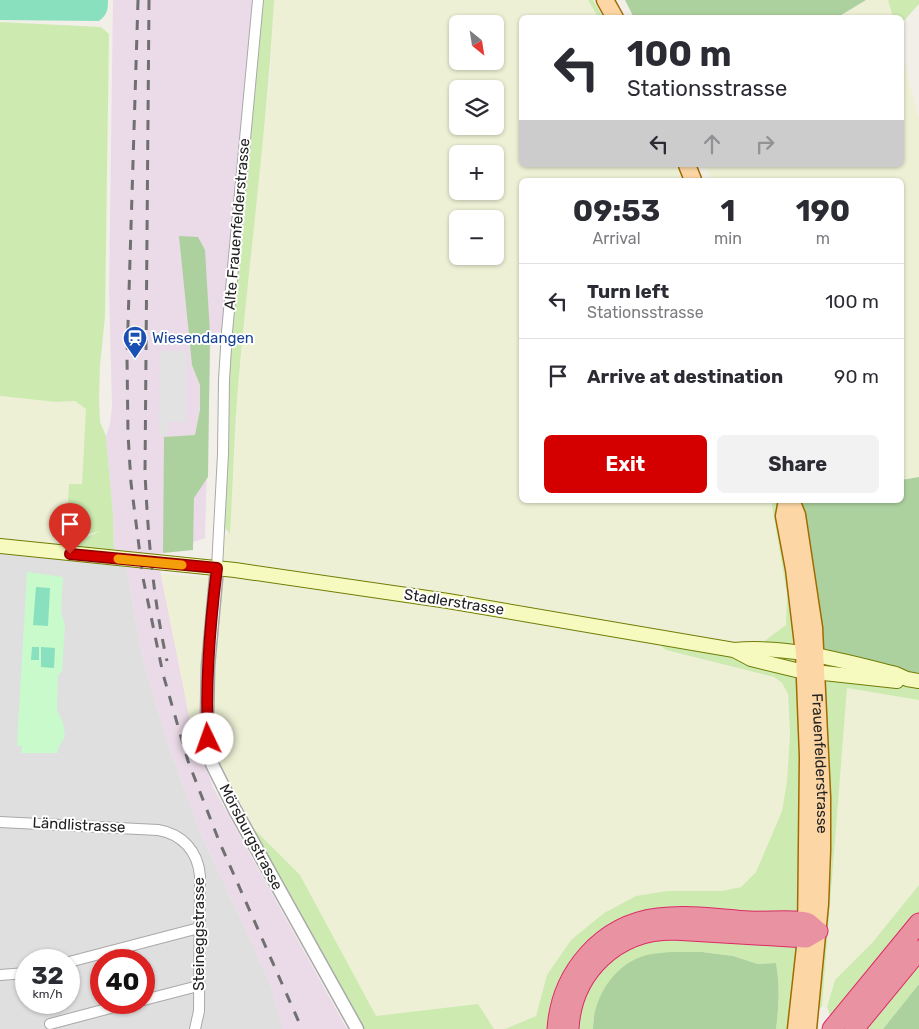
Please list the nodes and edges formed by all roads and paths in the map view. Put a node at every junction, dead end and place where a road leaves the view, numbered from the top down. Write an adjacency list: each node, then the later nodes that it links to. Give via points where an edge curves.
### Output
1 (258, 0): 7 (street, Alte Frauenfelderstrasse, via 226,341)
2 (605, 0): 3 (main road)
3 (613, 15)
4 (786, 503): 9 (main road, Frauenfelderstrasse, via 784,516)
5 (792, 503): 9 (main road, Frauenfelderstrasse, via 799,524 812,608)
6 (0, 546): 7 (main road, Stadlerstrasse)
7 (217, 568): 8 (main road, Stadlerstrasse, via 448,600); 28 (street, Mörsburgstrasse, via 208,666 207,716 212,764)
8 (734, 650): 9 (main road, via 755,648); 10 (main road, via 751,659)
9 (810, 654): 10 (main road, Frauenfelderstrasse); 11 (main road)
10 (811, 672): 11 (main road, via 893,681); 16 (main road, Frauenfelderstrasse, via 822,797 822,850)
11 (913, 680)
12 (0, 822): 13 (street, Ländlistrasse)
13 (158, 830): 15 (street, Steineggstrasse, via 178,837 196,858 200,876)
14 (919, 923): 33 (highway)
15 (199, 928): 18 (street); 21 (street, Steineggstrasse)
16 (810, 930): 29 (highway, via 764,922 665,917 629,925 600,943 578,966 563,996); 30 (highway, via 660,930 637,935 608,951 588,972 575,996); 31 (main road, Frauenfelderstrasse); 32 (main road, Frauenfelderstrasse)
17 (919, 950): 34 (highway)
18 (80, 959)
19 (15, 973): 20 (street)
20 (0, 975)
21 (198, 986): 22 (street); 23 (street, Steineggstrasse)
22 (155, 997)
23 (199, 1011): 26 (street, Steineggstrasse); 27 (street)
24 (90, 1013): 25 (street)
25 (50, 1024)
26 (195, 1029)
27 (202, 1029)
28 (357, 1029)
29 (557, 1029)
30 (569, 1029)
31 (796, 1029)
32 (808, 1029)
33 (832, 1029)
34 (854, 1029)

